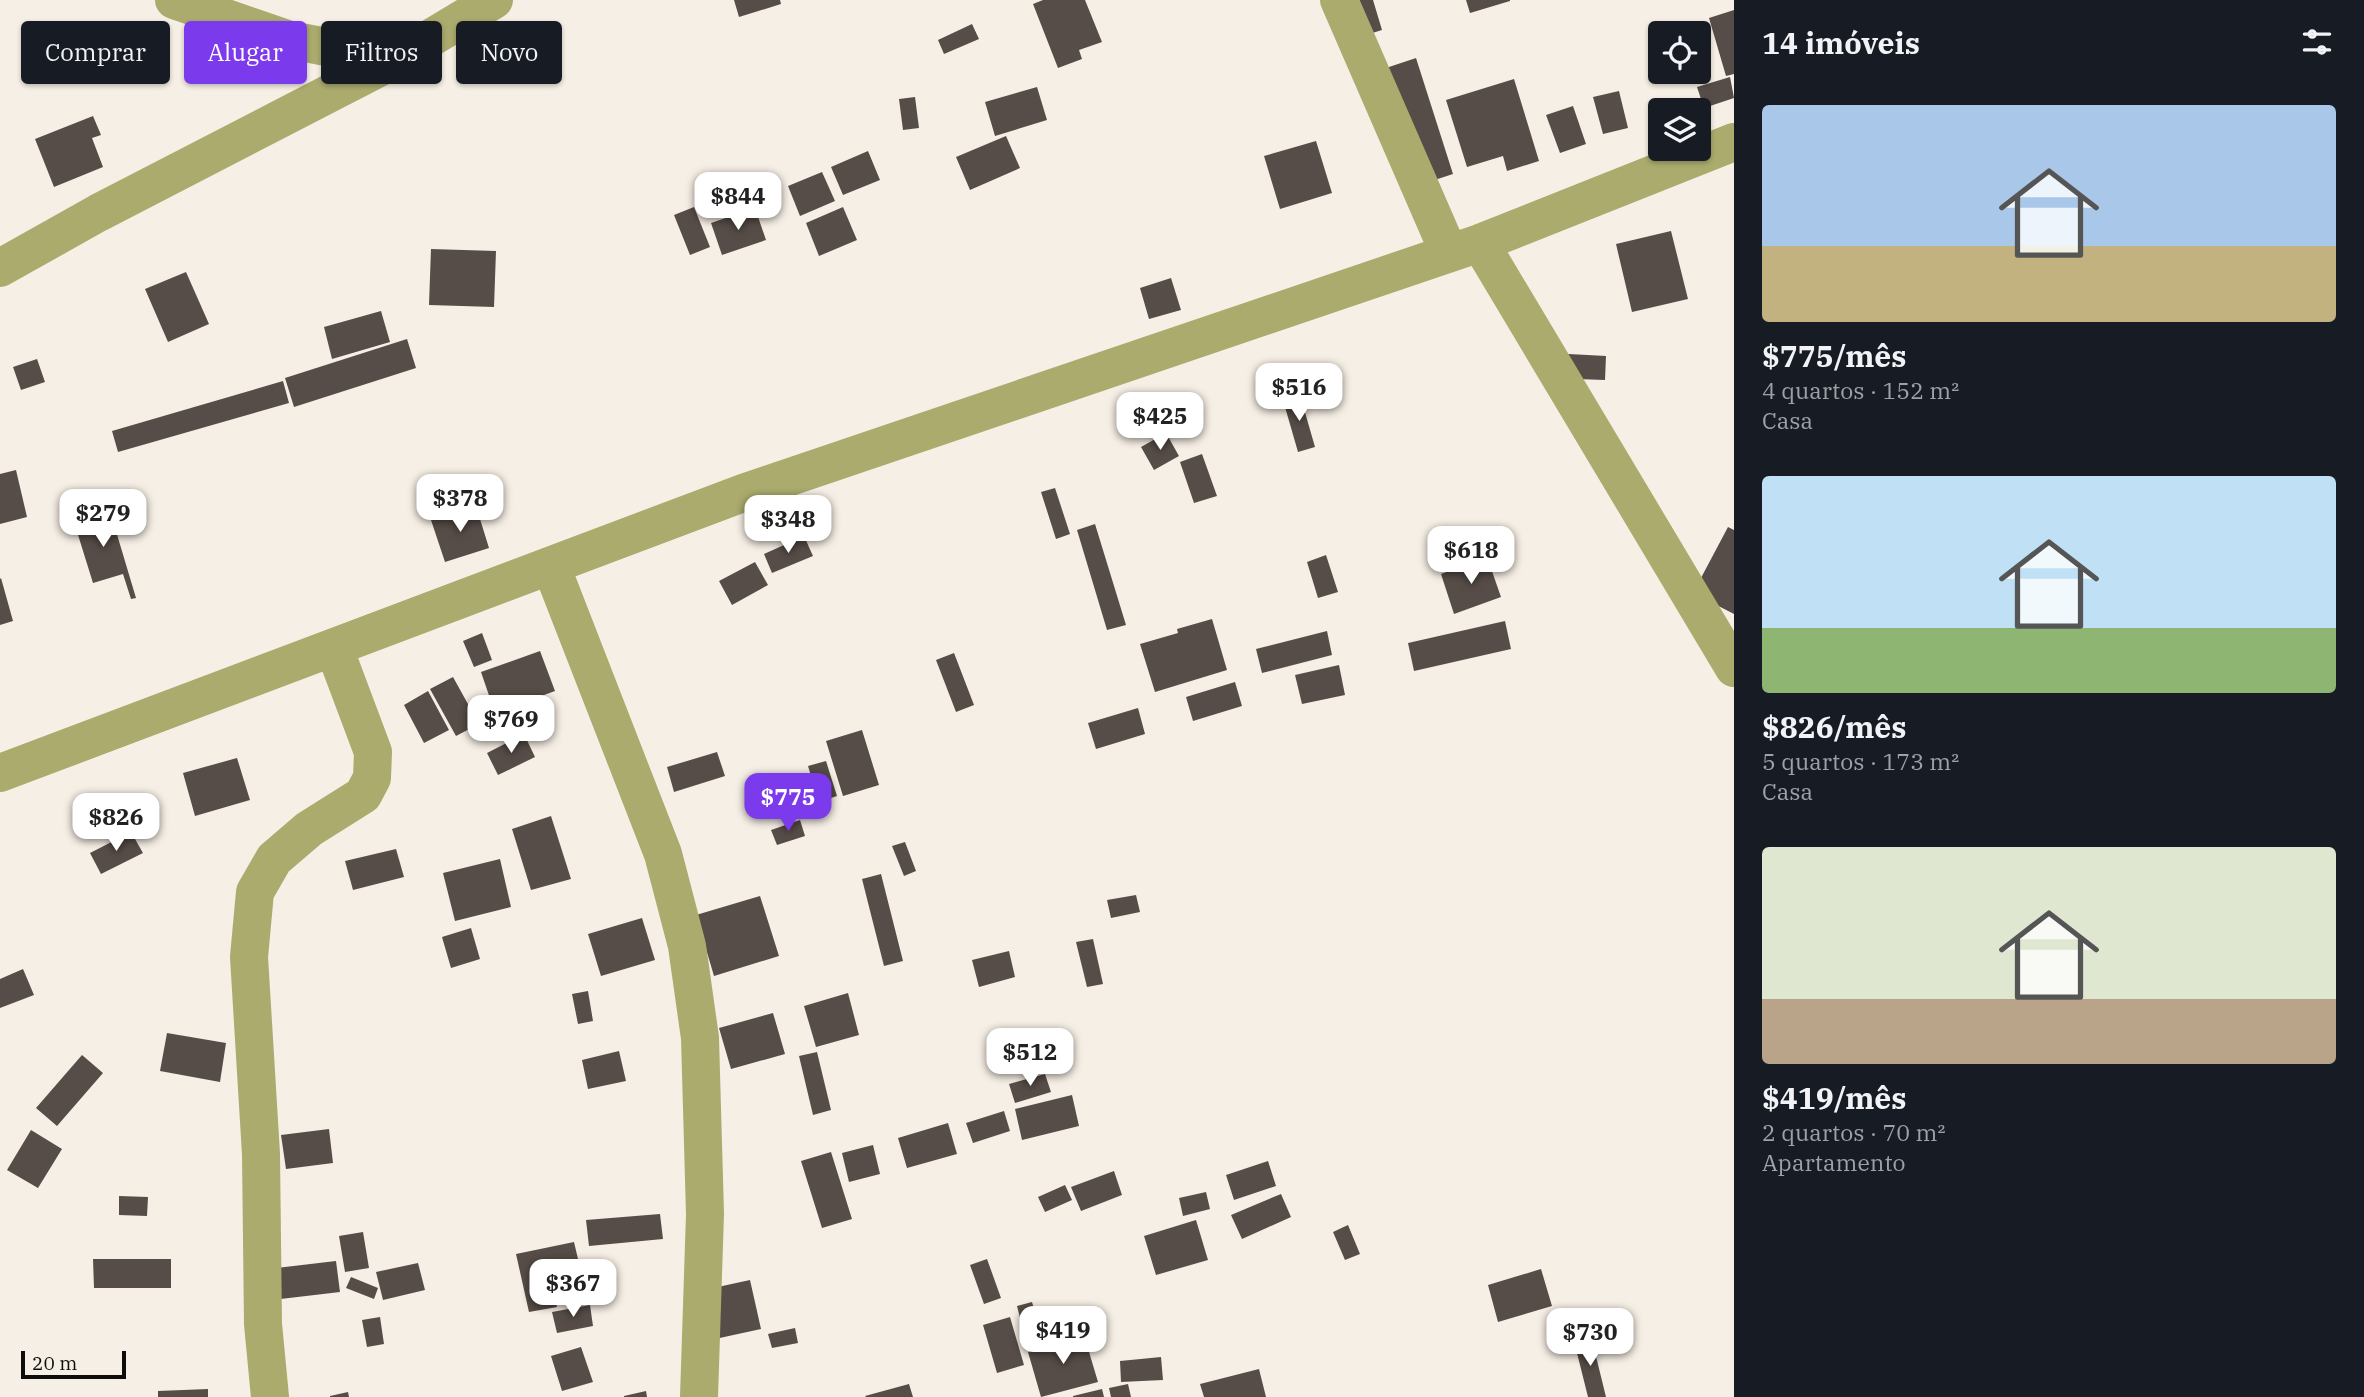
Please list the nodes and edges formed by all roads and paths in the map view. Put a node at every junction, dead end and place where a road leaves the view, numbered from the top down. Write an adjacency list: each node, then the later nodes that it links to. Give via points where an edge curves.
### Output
1 (174, 0): 5 (street, via 290,40)
2 (494, 0): 4 (street)
3 (1339, 0): 8 (street)
4 (442, 31)
5 (321, 46)
6 (348, 84): 9 (street)
7 (1734, 142): 8 (street)
8 (1464, 248): 10 (street, via 744,493); 12 (street)
9 (0, 268)
10 (551, 566): 11 (street); 15 (street, via 663,854 687,946 700,1038 705,1214)
11 (334, 648): 13 (street); 14 (street, via 373,752 372,778 363,795 309,829 274,859 255,892 249,957 261,1154 263,1324)
12 (1734, 668)
13 (0, 774)
14 (270, 1397)
15 (699, 1397)

